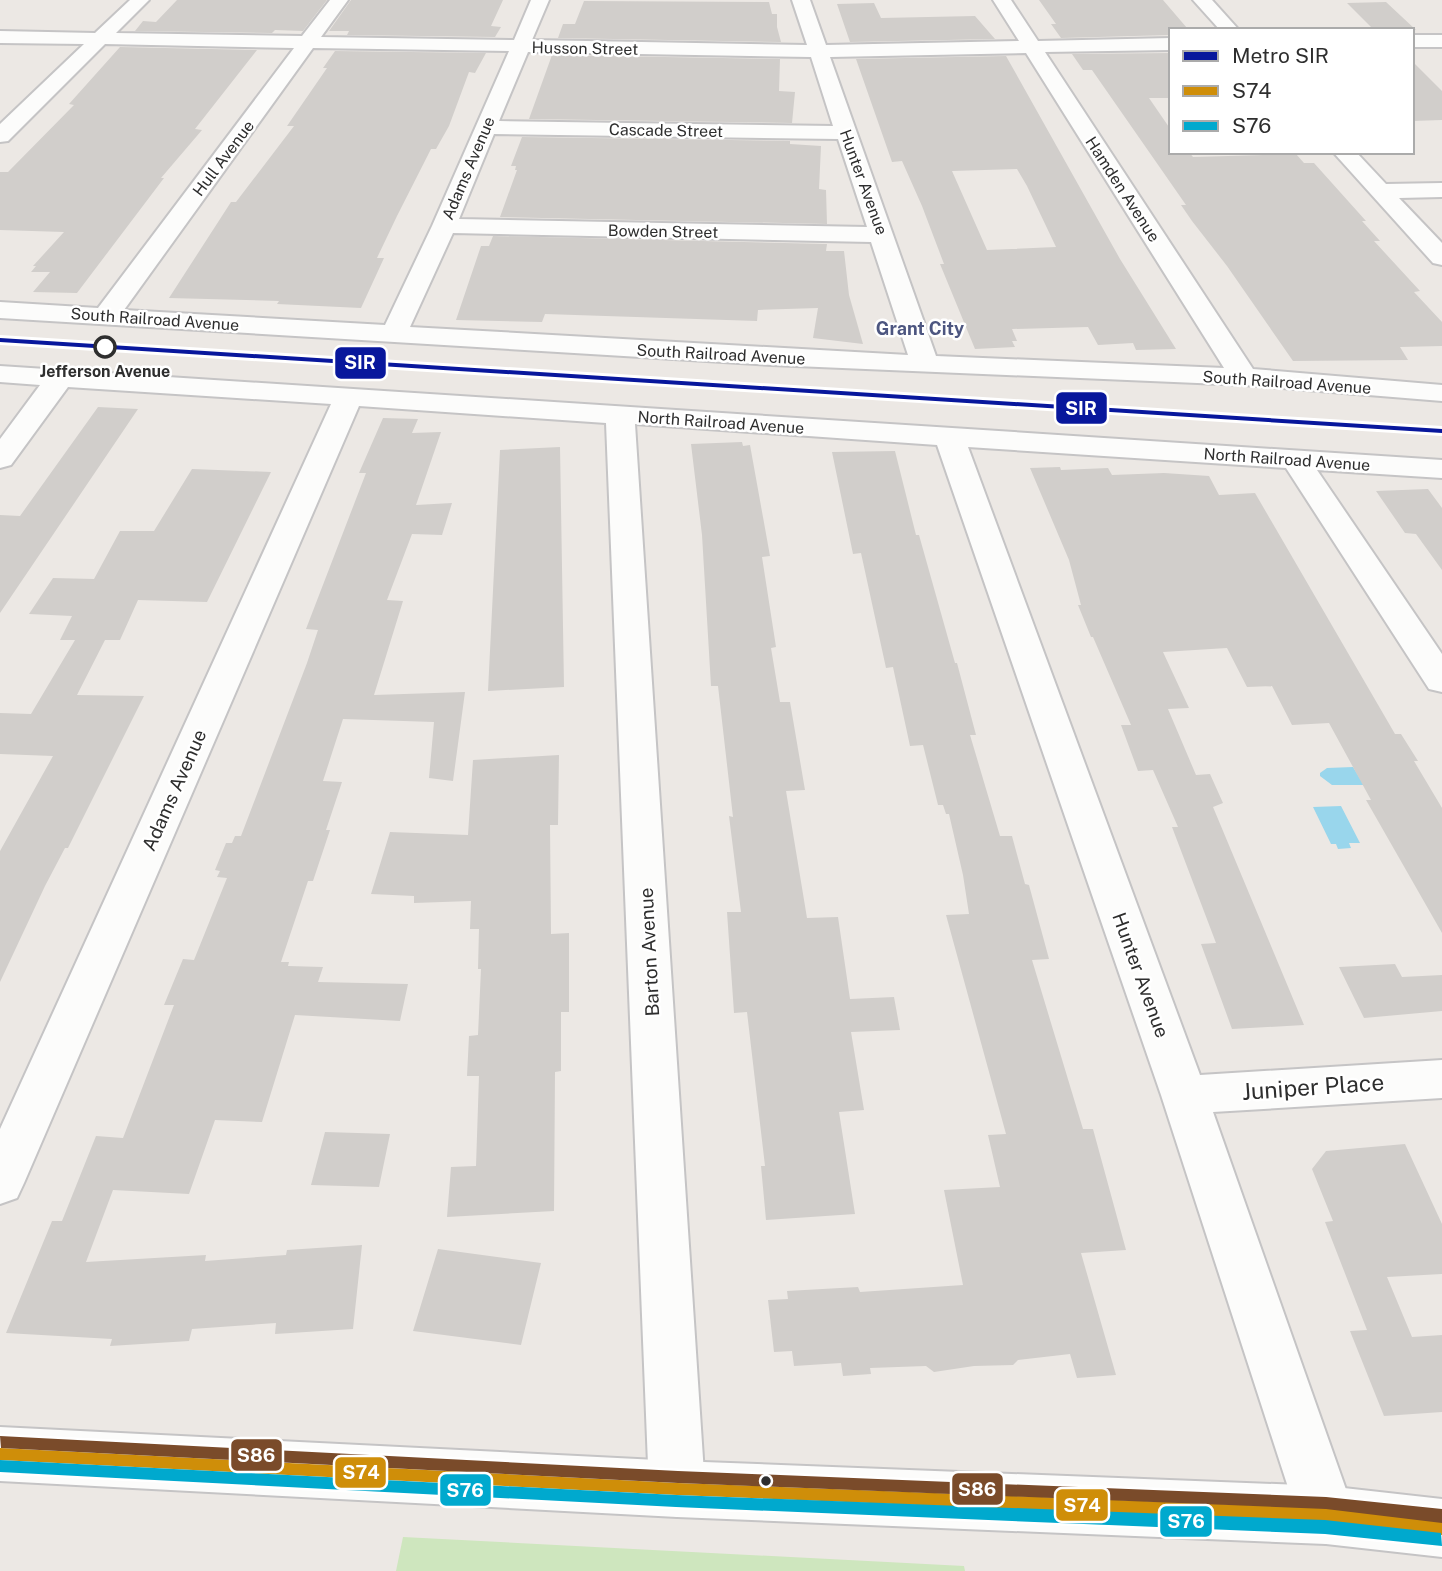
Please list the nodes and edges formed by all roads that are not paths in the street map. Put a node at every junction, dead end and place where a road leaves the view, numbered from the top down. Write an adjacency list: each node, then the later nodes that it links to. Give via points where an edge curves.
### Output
1 (139, 0): 9 (street)
2 (339, 0): 12 (street, Hull Avenue)
3 (540, 0): 14 (street, Adams Avenue)
4 (801, 0): 16 (street, Hunter Avenue)
5 (1002, 0): 15 (street, Hamden Avenue)
6 (1202, 0): 7 (street)
7 (1228, 28)
8 (0, 37): 9 (street, Husson Street)
9 (100, 39): 12 (street, Husson Street); 19 (street)
10 (1414, 41): 11 (street)
11 (1442, 41)
12 (308, 43): 14 (street, Husson Street); 27 (street, Hull Avenue)
13 (1169, 44): 15 (street, Husson Street)
14 (520, 47): 16 (street, Husson Street); 17 (street, Adams Avenue)
15 (1033, 47): 16 (street, Husson Street); 31 (street, Hamden Avenue)
16 (819, 51): 18 (street, Hunter Avenue)
17 (486, 127): 18 (street, Cascade Street); 23 (street, Adams Avenue)
18 (846, 133): 24 (street, Hunter Avenue)
19 (0, 136)
20 (1346, 154): 21 (street)
21 (1381, 191): 22 (street); 25 (street)
22 (1442, 191)
23 (444, 226): 24 (street, Bowden Street); 28 (street, Adams Avenue)
24 (883, 235): 29 (street, Hunter Avenue)
25 (1442, 258)
26 (0, 310): 27 (street, South Railroad Avenue)
27 (106, 316): 28 (street, South Railroad Avenue)
28 (394, 334): 29 (street, South Railroad Avenue)
29 (925, 364): 31 (street, South Railroad Avenue)
30 (0, 374): 32 (street, North Railroad Avenue)
31 (1244, 377): 33 (street, South Railroad Avenue)
32 (60, 378): 34 (street, North Railroad Avenue); 37 (street)
33 (1442, 393)
34 (349, 397): 35 (street, North Railroad Avenue); 43 (street, Adams Avenue)
35 (620, 415): 36 (street, North Railroad Avenue); 45 (street, Barton Avenue)
36 (949, 436): 38 (street, North Railroad Avenue); 42 (street, Hunter Avenue)
37 (0, 459)
38 (1295, 459): 39 (street, North Railroad Avenue); 40 (street)
39 (1442, 469)
40 (1442, 681)
41 (1442, 1079): 42 (street, Juniper Place)
42 (1184, 1096): 46 (street, Hunter Avenue)
43 (0, 1183)
44 (0, 1454): 45 (street)
45 (677, 1489): 46 (street)
46 (1326, 1515): 47 (street)
47 (1442, 1528)

